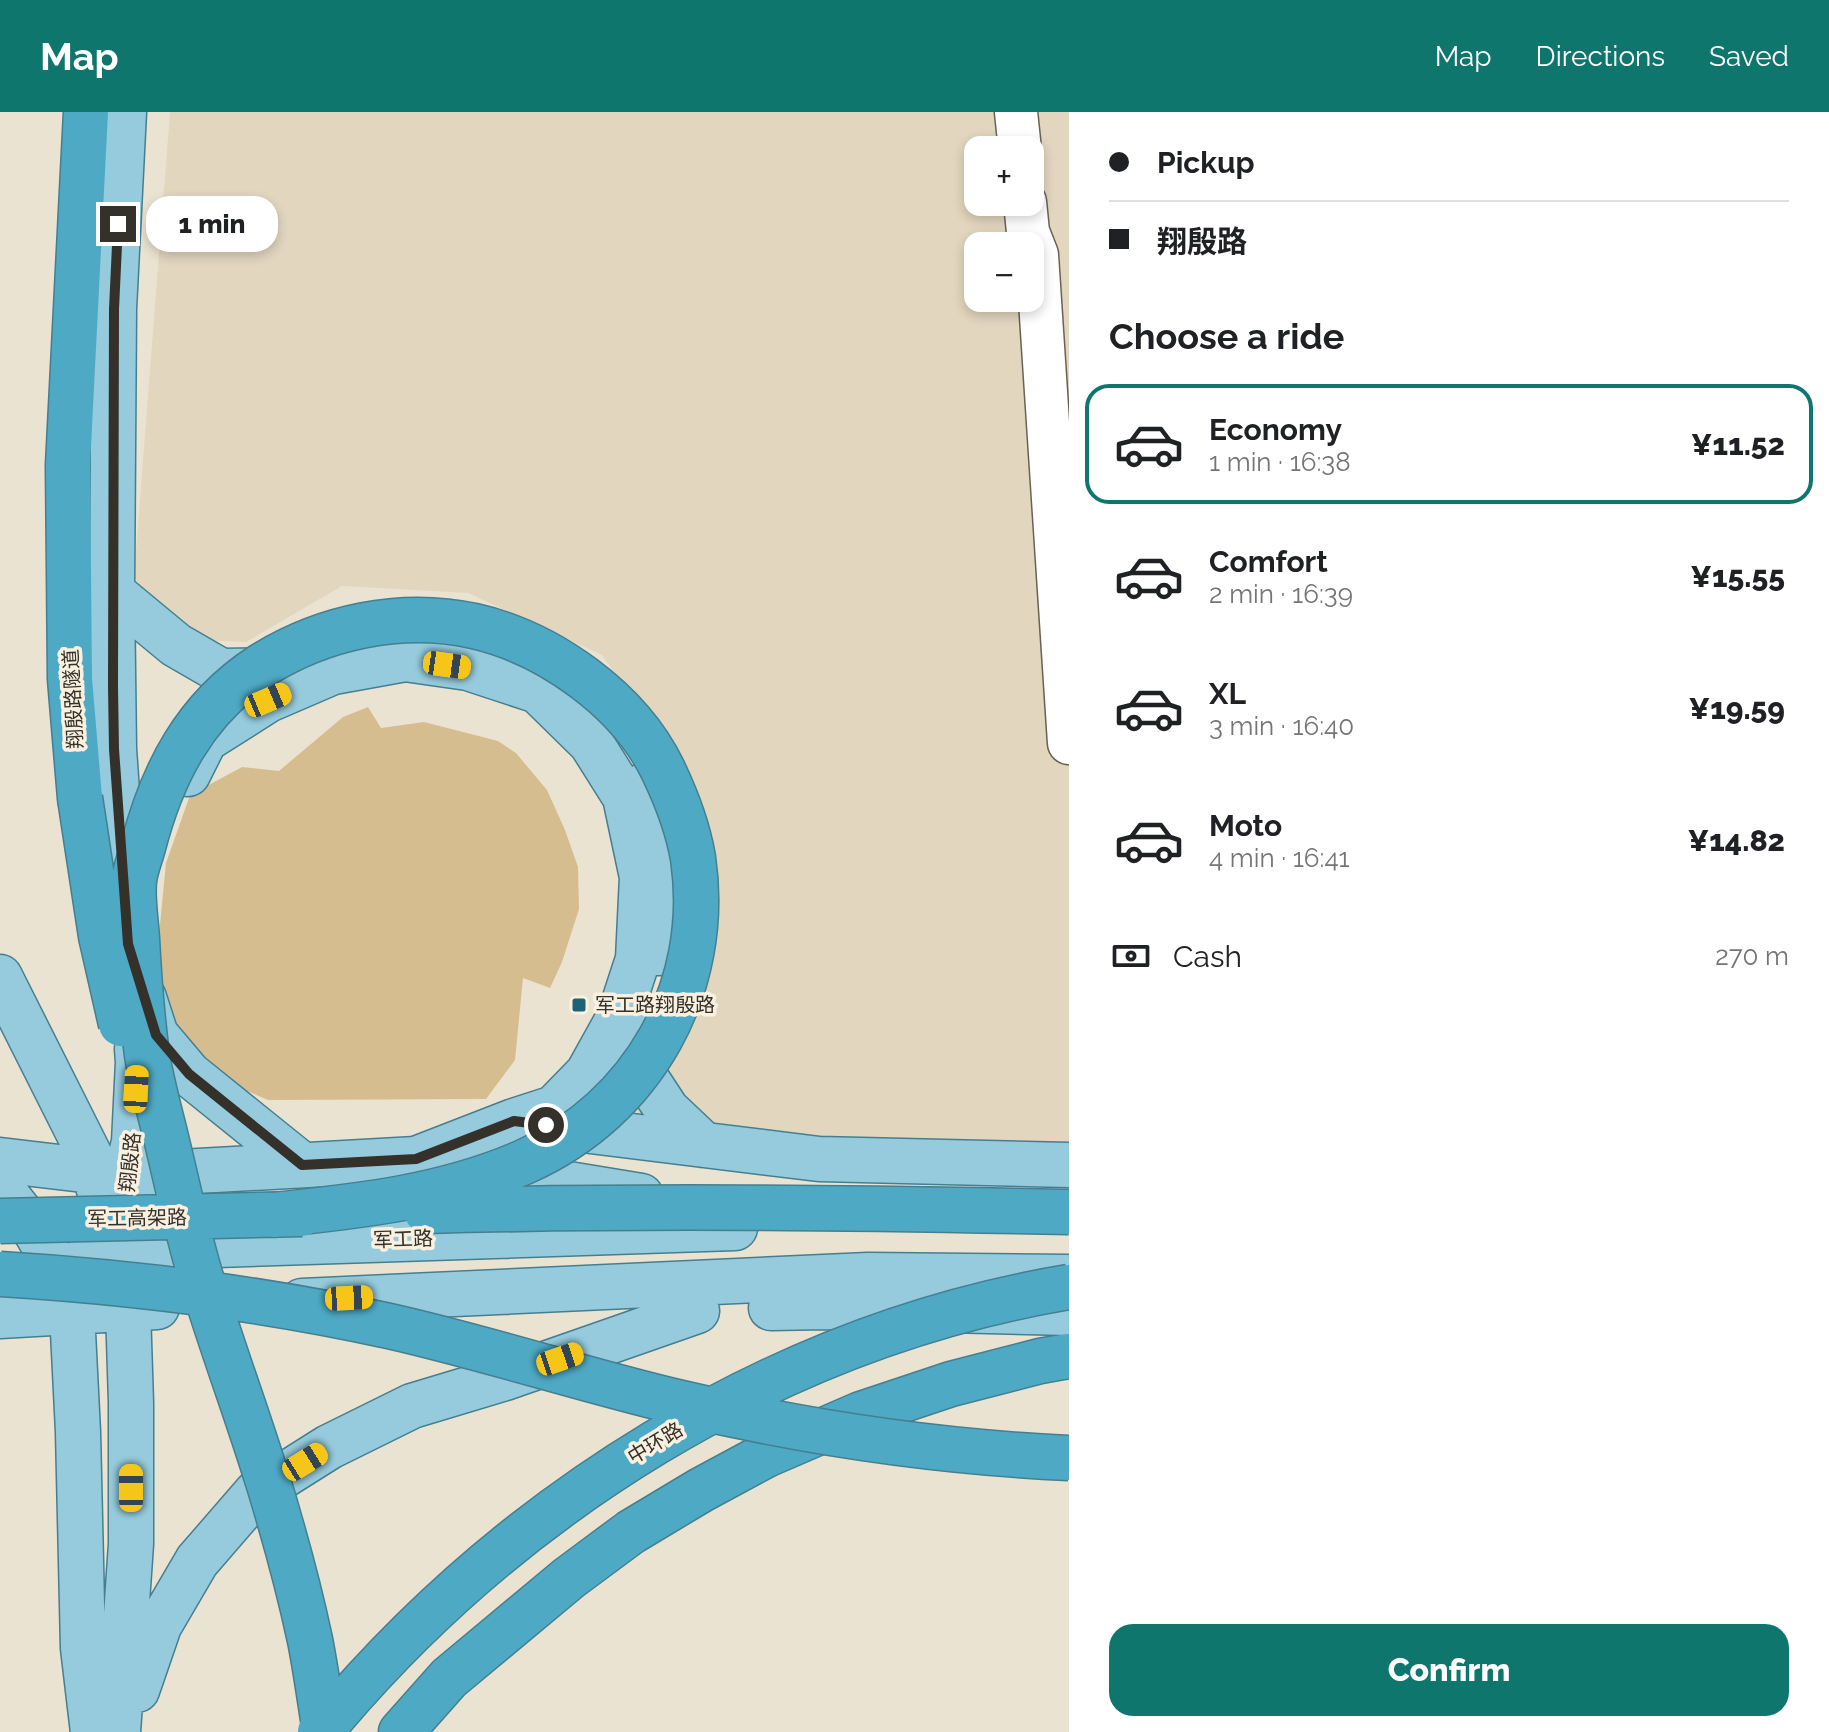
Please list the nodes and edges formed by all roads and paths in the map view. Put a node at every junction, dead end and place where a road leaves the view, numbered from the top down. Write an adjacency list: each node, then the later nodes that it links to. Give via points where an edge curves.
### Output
1 (86, 112): 24 (highway, 翔殷路隧道, bridge, via 68,465 70,679 80,798 99,923 123,1030)
2 (124, 112): 6 (main road, 翔殷路, via 114,309)
3 (1016, 112): 4 (lane)
4 (1019, 136)
5 (1026, 216): 7 (lane, via 1037,255)
6 (112, 592): 8 (main road, 翔殷路, via 114,749); 11 (main road, via 176,645 221,671 286,670 410,639 482,647 545,673 590,707 635,754 666,836 674,888 635,1037 646,1078 667,1110)
7 (1069, 743)
8 (128, 944): 10 (main road, via 161,829 205,740 268,700 333,672 405,659 468,668 538,691 591,743 625,797 642,877 638,959 619,1017 588,1073 554,1108); 14 (main road, via 156,1035 189,1074); 16 (main road, 翔殷路, via 138,1062 134,1142)
9 (0, 977): 16 (main road, via 91,1158)
10 (514, 1121): 11 (main road); 12 (main road)
11 (704, 1145): 15 (main road, via 819,1159)
12 (416, 1159): 14 (main road, 军工路); 21 (main road, 军工路)
13 (0, 1160): 16 (main road, 军工路)
14 (302, 1165): 16 (main road, 军工路)
15 (1069, 1165)
16 (110, 1173): 23 (main road, 翔殷路)
17 (0, 1187): 29 (main road, via 36,1232)
18 (1069, 1212): 19 (highway, bridge, via 545,1208)
19 (274, 1215): 20 (highway, 军工高架路, bridge); 24 (highway, bridge, via 409,1198 530,1159 568,1137 633,1079 679,1003 692,957 697,908 692,855 661,765 633,724 596,687 514,638 441,621 363,625 324,636 285,651 251,673 218,701 170,766 134,880 138,953 148,1058)
20 (0, 1221)
21 (822, 1225): 22 (main road, 军工路); 23 (main road, 军工路)
22 (1069, 1225)
23 (120, 1246): 29 (main road, 军工路); 31 (main road, 翔殷路)
24 (199, 1270): 40 (highway, bridge, via 278,1515 309,1638)
25 (0, 1274): 36 (highway, bridge, via 173,1289 281,1305 390,1326 680,1403 777,1423 901,1443)
26 (1069, 1277): 28 (main road, 军工路, via 868,1275)
27 (1069, 1287): 40 (highway, 中环路, bridge, via 928,1319 833,1353 666,1435 532,1527 465,1583 405,1637)
28 (507, 1291): 31 (main road, 军工路); 32 (main road, 军工路)
29 (66, 1292): 30 (main road, 军工路); 31 (main road, 军工路); 34 (main road, 军工路); 37 (main road, via 78,1432 83,1648)
30 (0, 1306)
31 (128, 1309): 38 (main road, via 131,1544)
32 (697, 1311): 33 (main road, 军工路, via 825,1307); 39 (main road, via 412,1406 329,1447 256,1493 197,1561 159,1626 137,1690)
33 (1069, 1313)
34 (0, 1316)
35 (1069, 1356): 41 (highway, bridge, via 951,1384 861,1414 701,1490 569,1578 449,1678)
36 (1069, 1458)
37 (93, 1732)
38 (118, 1732)
39 (130, 1732)
40 (322, 1732)
41 (401, 1732)

